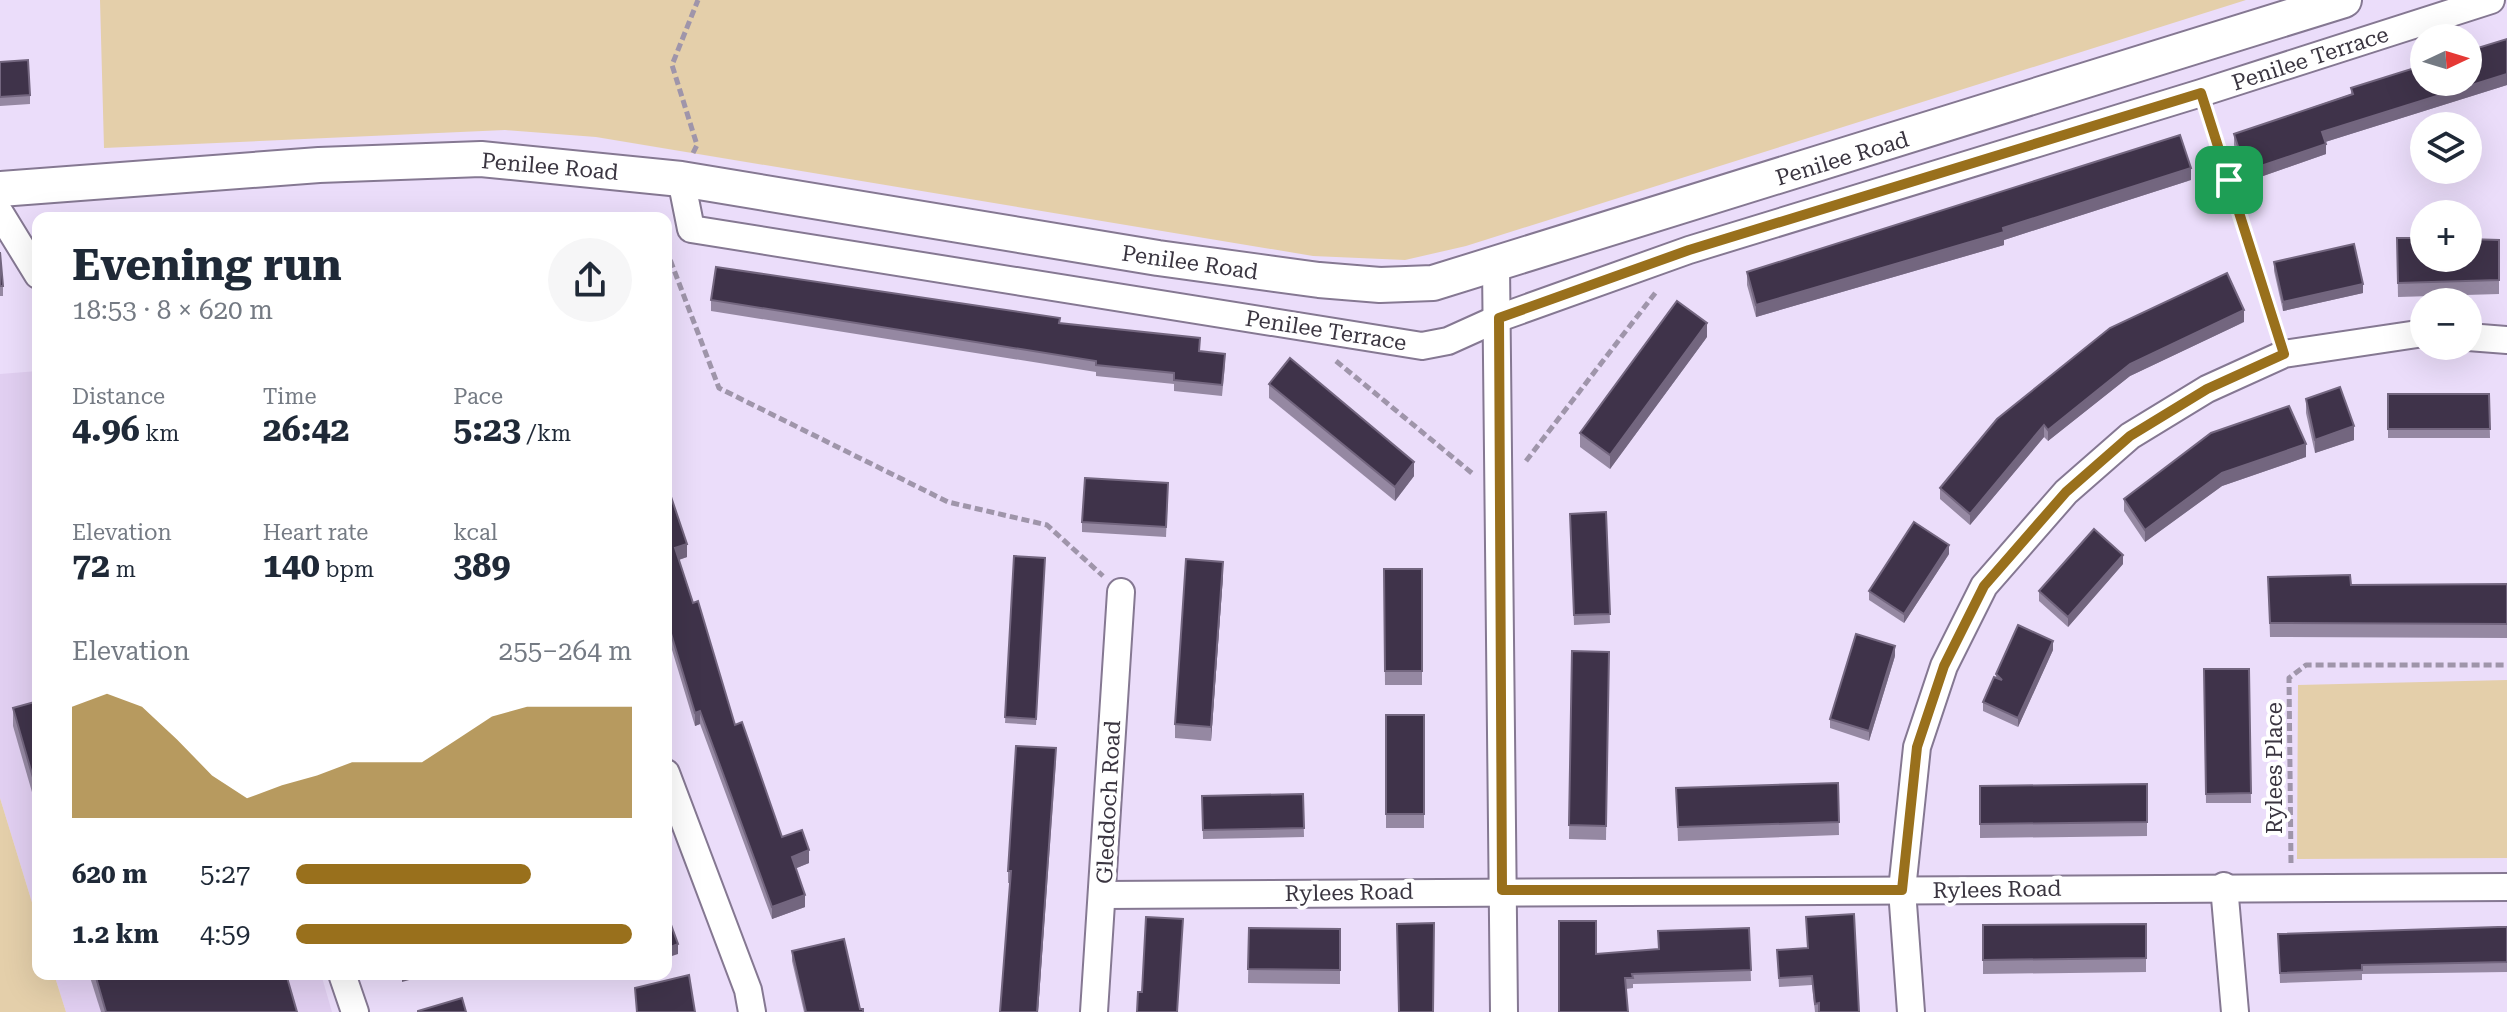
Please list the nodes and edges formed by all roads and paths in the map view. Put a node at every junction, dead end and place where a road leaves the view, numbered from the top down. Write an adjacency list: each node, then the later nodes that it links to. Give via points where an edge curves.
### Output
1 (698, 0): 5 (path, via 672,65 697,145)
2 (2344, 0): 10 (street, Penilee Road)
3 (2491, 0): 4 (street, Penilee Terrace)
4 (2201, 93): 11 (street, Penilee Terrace, via 1689,250); 15 (path)
5 (681, 179): 6 (street, Penilee Road, via 481,159 319,165); 10 (street, Penilee Road, via 1319,280 1433,283); 11 (street, Penilee Terrace, via 691,229 1422,346 1448,341)
6 (0, 189)
7 (0, 213): 8 (street)
8 (32, 265)
9 (672, 265): 16 (path, via 719,388 948,502 1047,525)
10 (1496, 266): 11 (street)
11 (1499, 318): 22 (street)
12 (2410, 335): 15 (street)
13 (2482, 338): 14 (street)
14 (2507, 340)
15 (2284, 354): 23 (street, via 2207,389 2130,436 2066,492 1984,586 1944,666 1917,747)
16 (1121, 592): 24 (street, Gleddoch Road)
17 (2507, 665): 21 (path, Rylees Place, via 2306,665 2289,678)
18 (672, 789): 27 (street)
19 (2224, 886): 21 (street, Rylees Road); 23 (street, Rylees Road); 31 (street)
20 (2507, 887): 21 (street, Rylees Road)
21 (2291, 888)
22 (1502, 890): 23 (street, Rylees Road); 24 (street, Rylees Road); 29 (street)
23 (1902, 890): 30 (street)
24 (1103, 895): 28 (street, Gleddoch Road)
25 (344, 980): 26 (street)
26 (355, 1012)
27 (752, 1012)
28 (1094, 1012)
29 (1504, 1012)
30 (1911, 1012)
31 (2235, 1012)

